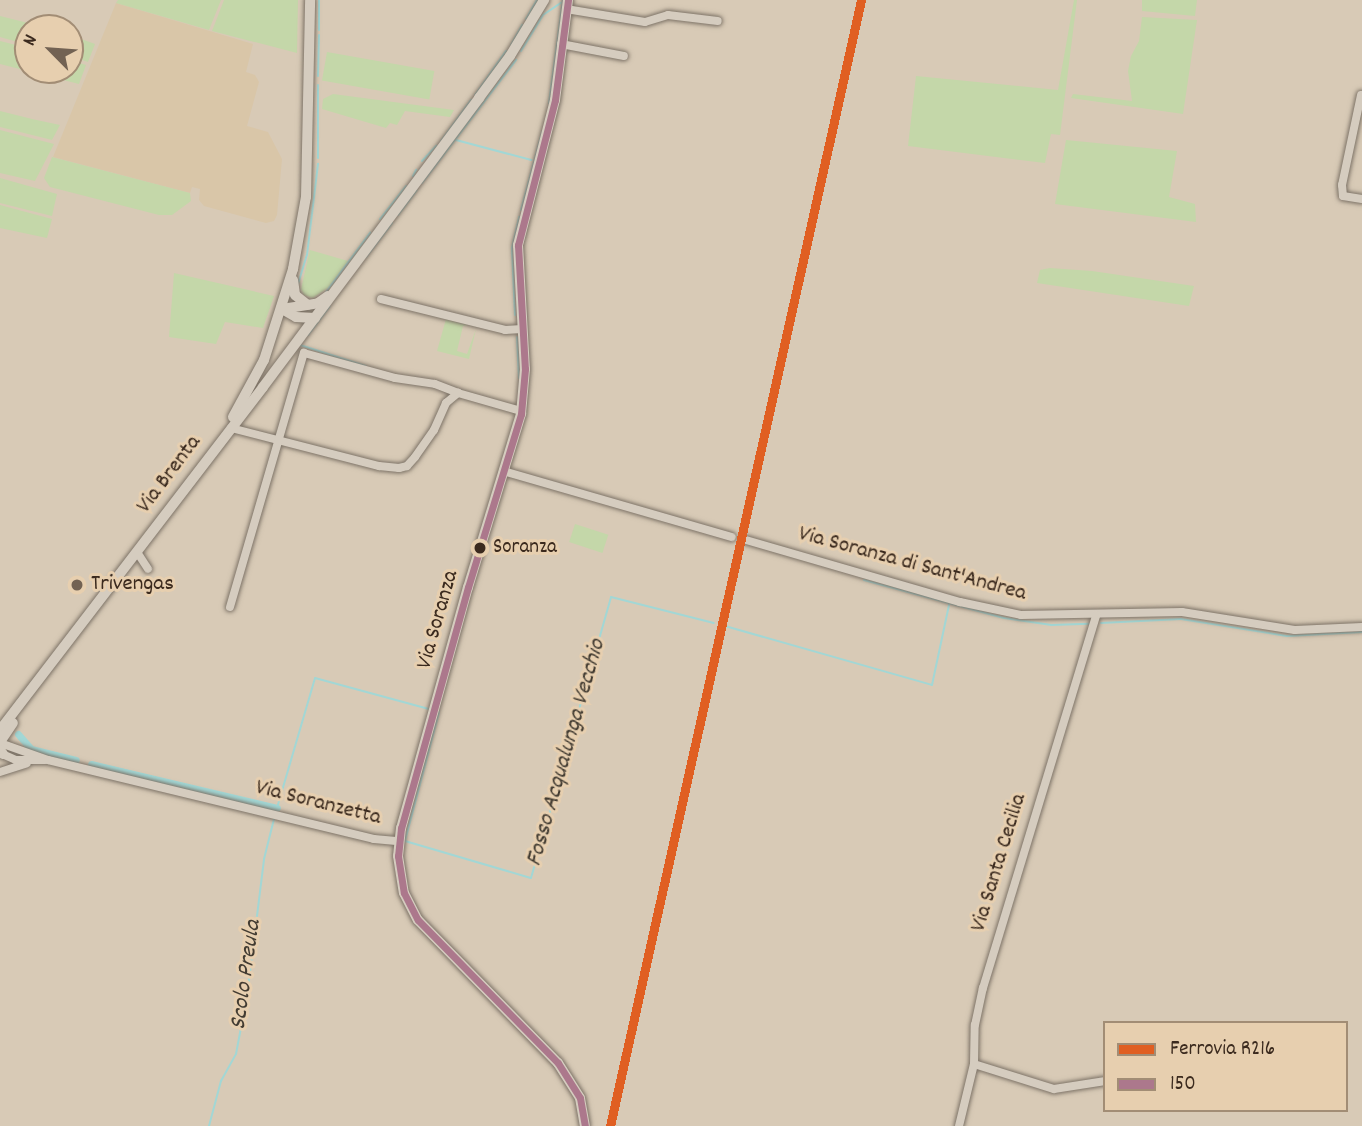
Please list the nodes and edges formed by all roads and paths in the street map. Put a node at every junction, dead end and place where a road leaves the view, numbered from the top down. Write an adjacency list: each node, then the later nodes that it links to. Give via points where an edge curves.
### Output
1 (310, 0): 9 (main road, via 306,197)
2 (544, 0): 10 (main road, Via Brenta, via 505,63)
3 (567, 5): 4 (street, Via Soranza, via 645,22 668,15); 5 (main road, Via Soranza)
4 (718, 21)
5 (561, 44): 6 (street); 15 (main road, Via Soranza, via 555,100 517,245)
6 (624, 55)
7 (1360, 95): 8 (street, via 1342,185 1343,196)
8 (1362, 199)
9 (293, 268): 12 (main road, via 295,295); 13 (main road)
10 (332, 294): 12 (main road, Via Brenta); 14 (main road, Via Brenta)
11 (381, 299): 15 (street, via 505,330)
12 (308, 305): 13 (main road, Via Brenta)
13 (282, 309): 14 (main road, via 296,317); 20 (main road, via 252,385)
14 (315, 318): 18 (main road, Via Brenta)
15 (522, 329): 17 (main road, Via Soranza, via 525,380)
16 (458, 393): 17 (street); 19 (street, via 446,403 434,430 407,466 379,466); 19 (street, via 304,353)
17 (521, 411): 21 (main road, Via Soranza)
18 (231, 428): 19 (street); 20 (main road, Via Brenta)
19 (278, 440): 26 (street)
20 (208, 456): 24 (main road, Via Brenta)
21 (503, 471): 22 (street); 40 (main road, Via Soranza)
22 (732, 537)
23 (746, 540): 27 (street, Via Soranza di Sant'Andrea, via 993,610 1040,616)
24 (136, 552): 25 (street); 29 (main road, Via Brenta)
25 (148, 569)
26 (230, 607)
27 (1096, 615): 28 (street, Via Soranza di Sant'Andrea, via 1186,612 1296,630); 41 (street, Via Santa Cecilia, via 983,988 975,1025)
28 (1362, 627)
29 (58, 656): 30 (main road, Via Brenta); 31 (main road, Via Brenta)
30 (27, 693): 32 (main road, Via Brenta); 33 (main road)
31 (11, 726): 34 (main road, Via Brenta); 35 (street)
32 (0, 730)
33 (0, 736)
34 (0, 743): 35 (street, Via Soranzetta)
35 (19, 748): 37 (street, Via Soranzetta)
36 (1, 752): 38 (street, Via Soranzetta)
37 (48, 760): 38 (street, Via Soranzetta); 40 (street, Via Soranzetta)
38 (30, 762): 39 (street)
39 (0, 772)
40 (398, 841): 43 (main road, Via Soranzetta, via 400,879 418,920 558,1063 580,1098)
41 (974, 1064): 42 (street, via 1054,1089); 44 (street, Via Santa Cecilia)
42 (1103, 1081)
43 (585, 1126)
44 (959, 1126)

